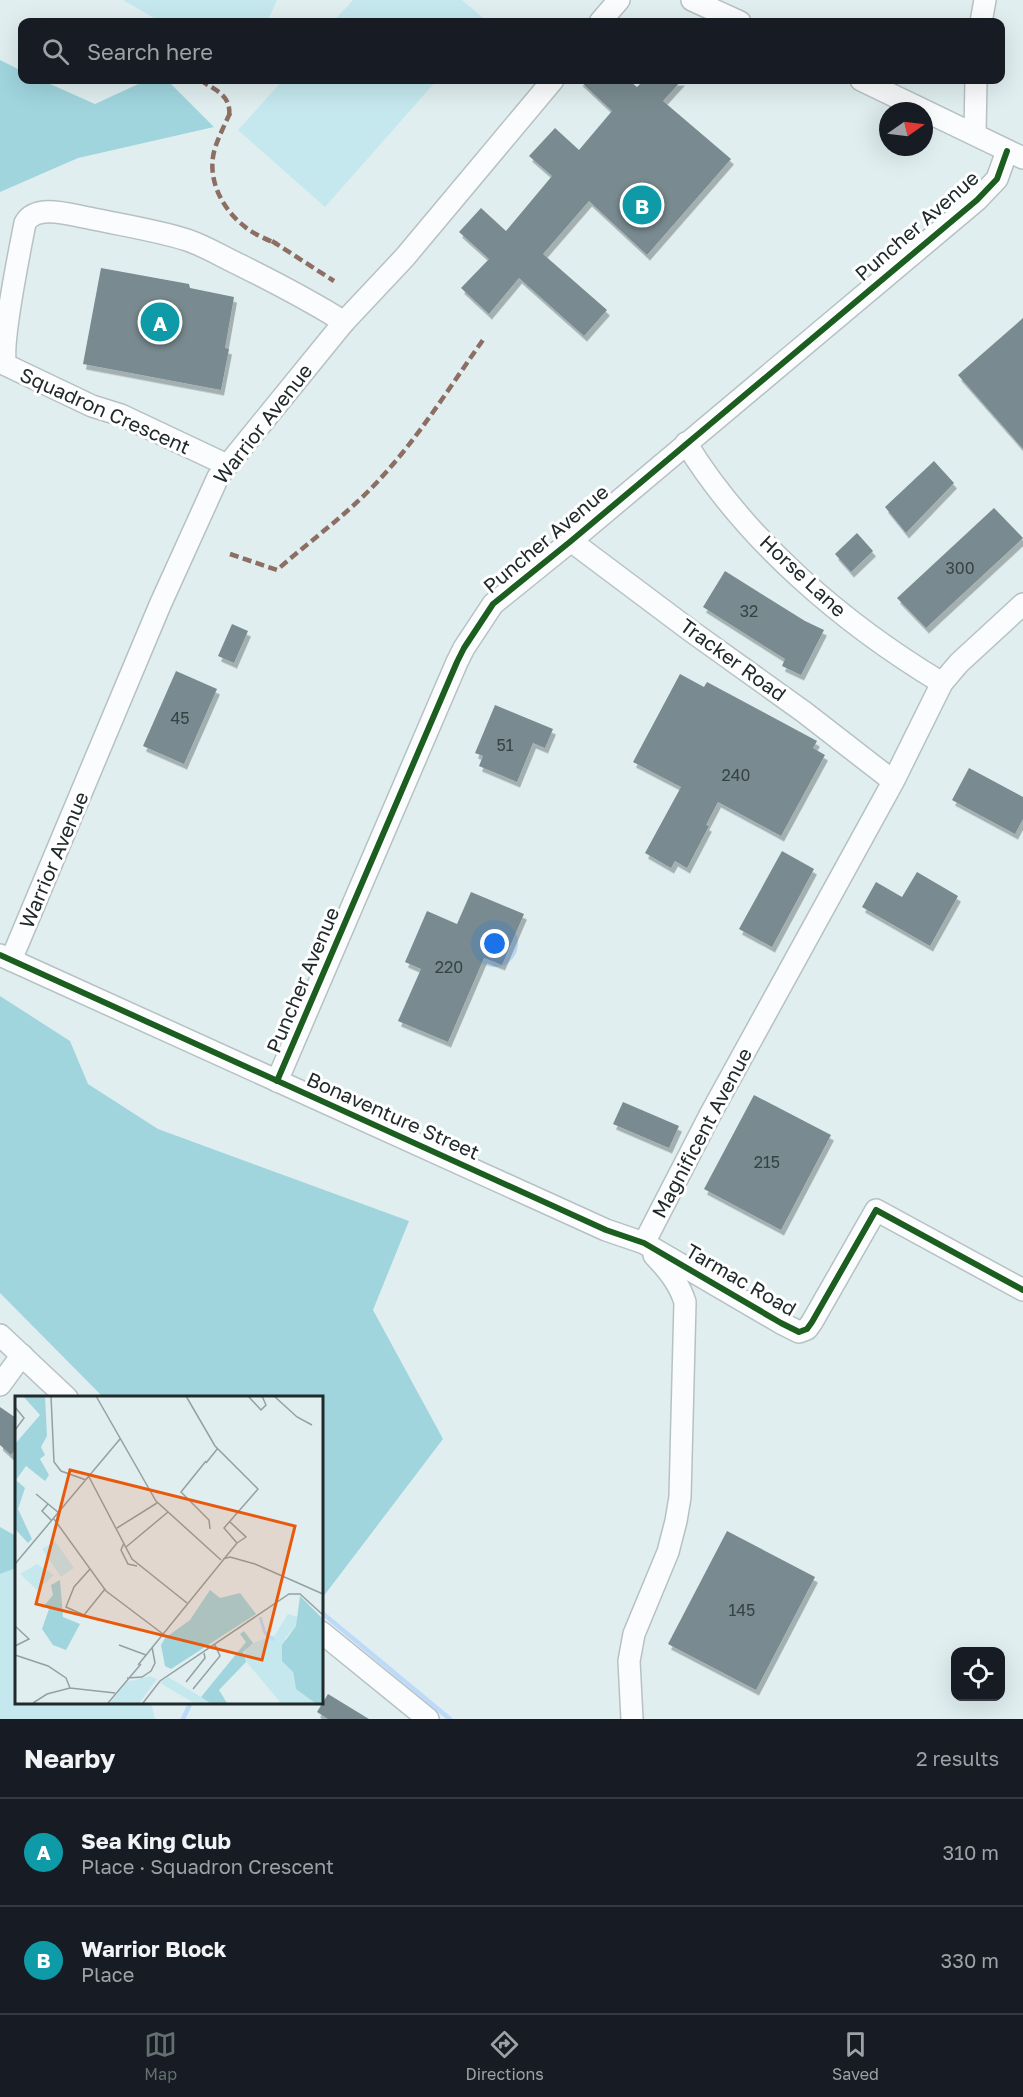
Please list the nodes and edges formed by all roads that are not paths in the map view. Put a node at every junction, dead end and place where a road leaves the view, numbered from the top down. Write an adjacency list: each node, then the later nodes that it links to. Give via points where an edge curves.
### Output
1 (618, 0): 4 (street)
2 (692, 0): 5 (street)
3 (985, 0): 6 (street)
4 (603, 18)
5 (731, 18)
6 (982, 18)
7 (550, 84): 12 (street, Warrior Avenue, via 405,257)
8 (870, 84): 10 (street)
9 (976, 84): 10 (street)
10 (975, 133): 11 (street)
11 (1015, 155): 13 (street, Puncher Avenue, via 977,200)
12 (344, 322): 14 (street, Warrior Avenue); 14 (street, Squadron Crescent, via 306,298 189,241 76,216 44,212 28,218 2,347 6,365)
13 (686, 443): 15 (street, Puncher Avenue); 17 (street, Horse Lane, via 757,533 802,579 894,653)
14 (227, 465): 19 (street, Warrior Avenue, via 214,483)
15 (571, 541): 18 (street, Tracker Road); 20 (street, Puncher Avenue, via 493,604 464,648)
16 (1023, 604): 17 (street, Magnificent Avenue)
17 (942, 684): 18 (street, Magnificent Avenue)
18 (893, 781): 21 (street, Magnificent Avenue)
19 (6, 958): 20 (street, Bonaventure Street)
20 (277, 1082): 21 (street, Bonaventure Street, via 606,1230)
21 (644, 1243): 22 (street, Tarmac Road, via 799,1332 812,1322 876,1210); 29 (street, via 671,1274 685,1302 682,1467 668,1551 634,1634 629,1661)
22 (1023, 1290)
23 (0, 1335): 24 (street)
24 (22, 1355): 25 (street); 26 (street)
25 (0, 1385)
26 (65, 1396)
27 (322, 1633): 28 (street)
28 (428, 1719)
29 (632, 1719)

